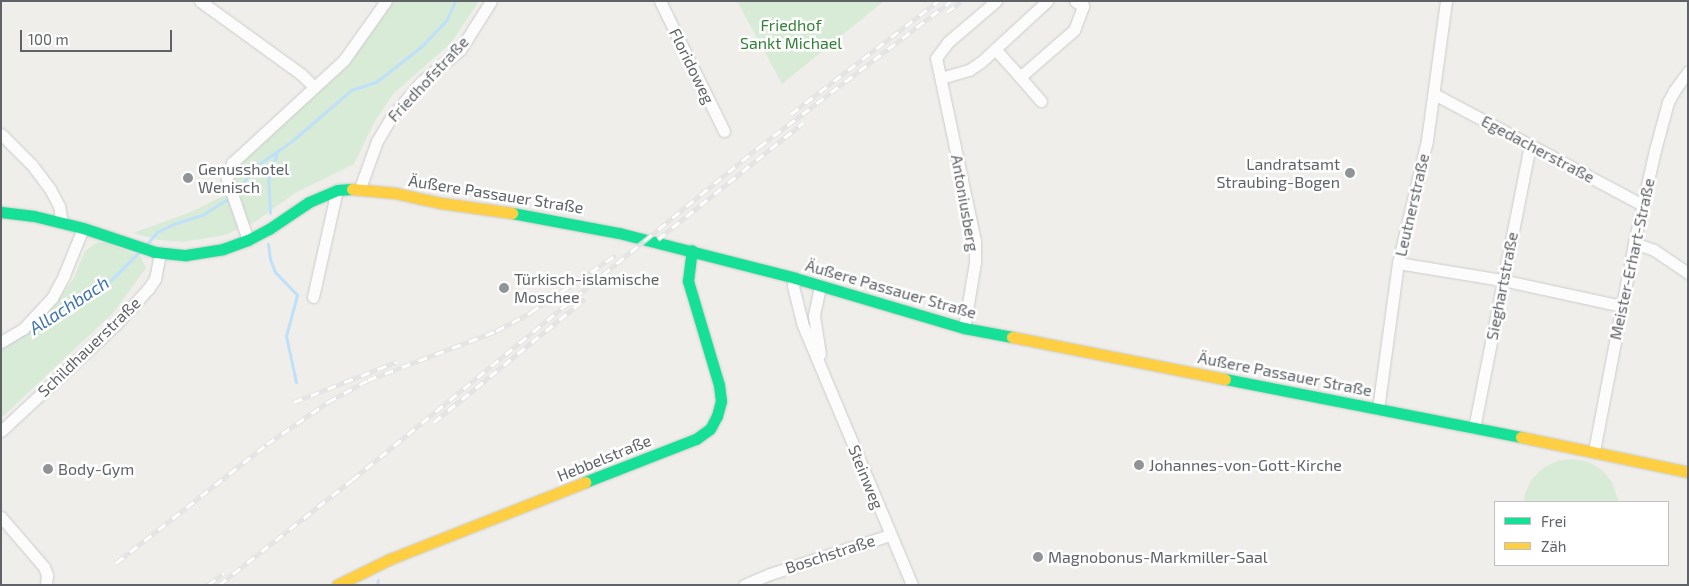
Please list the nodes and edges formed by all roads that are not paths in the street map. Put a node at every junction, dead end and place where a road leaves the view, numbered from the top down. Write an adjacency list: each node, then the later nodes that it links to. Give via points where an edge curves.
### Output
1 (200, 1): 13 (street, via 301,74)
2 (386, 1): 13 (street, via 344,60)
3 (491, 1): 19 (street, Friedhofstraße, via 460,50 421,82 392,116 377,141)
4 (660, 1): 16 (street, Floridoweg)
5 (996, 1): 12 (street, Antoniusberg, via 939,52 936,58)
6 (1047, 1): 9 (street)
7 (1075, 1): 11 (street, via 1084,6 1074,30)
8 (1446, 1): 14 (street, Leutnerstraße)
9 (995, 49): 11 (street); 12 (street, via 969,70)
10 (1688, 72): 21 (street, Meister-Erhart-Straße, via 1674,90 1664,114)
11 (1020, 77): 15 (street)
12 (940, 78): 36 (street, Antoniusberg, via 975,241 975,262)
13 (314, 87): 25 (street, via 232,163 226,179)
14 (1434, 94): 18 (street, Egedacherstraße); 29 (street, Leutnerstraße, via 1427,140)
15 (1041, 101)
16 (724, 131)
17 (1, 134): 23 (street, via 32,165 50,189 59,206)
18 (1530, 144): 21 (street, Egedacherstraße); 32 (street, Sieghartstraße)
19 (360, 188): 20 (main road, Äußere Passauer Straße); 27 (main road, Äußere Passauer Straße, via 592,226)
20 (337, 190): 25 (main road, Äußere Passauer Straße, via 309,202); 34 (street)
21 (1642, 205): 26 (street, Meister-Erhart-Straße)
22 (1, 212): 23 (main road, Äußere Passauer Straße)
23 (62, 223): 24 (main road, Äußere Passauer Straße)
24 (83, 228): 28 (main road, Äußere Passauer Straße); 37 (street, via 52,298 23,329)
25 (248, 240): 28 (main road, Äußere Passauer Straße, via 210,252 186,255)
26 (1634, 243): 30 (street, via 1654,250); 35 (street, Meister-Erhart-Straße)
27 (692, 250): 31 (main road, Äußere Passauer Straße); 47 (main road, Hebbelstraße, via 688,281 721,401 710,428 696,439 390,559)
28 (158, 253): 41 (street, Schildhauerstraße, via 155,279 148,289 116,324)
29 (1398, 263): 32 (street); 39 (street, Leutnerstraße)
30 (1688, 273)
31 (795, 278): 33 (main road, Äußere Passauer Straße); 38 (street, Steinweg, via 793,286 797,307)
32 (1502, 280): 35 (street); 40 (street, Sieghartstraße)
33 (820, 286): 36 (main road, Äußere Passauer Straße); 38 (street, Steinweg, via 814,314)
34 (313, 297)
35 (1621, 306): 42 (street, Meister-Erhart-Straße)
36 (964, 328): 39 (main road, Äußere Passauer Straße)
37 (1, 342)
38 (822, 368): 45 (street, Steinweg)
39 (1378, 409): 40 (main road, Äußere Passauer Straße)
40 (1474, 428): 42 (main road, Äußere Passauer Straße)
41 (1, 431)
42 (1594, 451): 43 (main road, Äußere Passauer Straße)
43 (1688, 472)
44 (1, 517): 46 (street, via 44,567)
45 (890, 535): 48 (street, Boschstraße); 49 (street, Steinweg)
46 (46, 585)
47 (337, 585)
48 (744, 585)
49 (912, 585)

